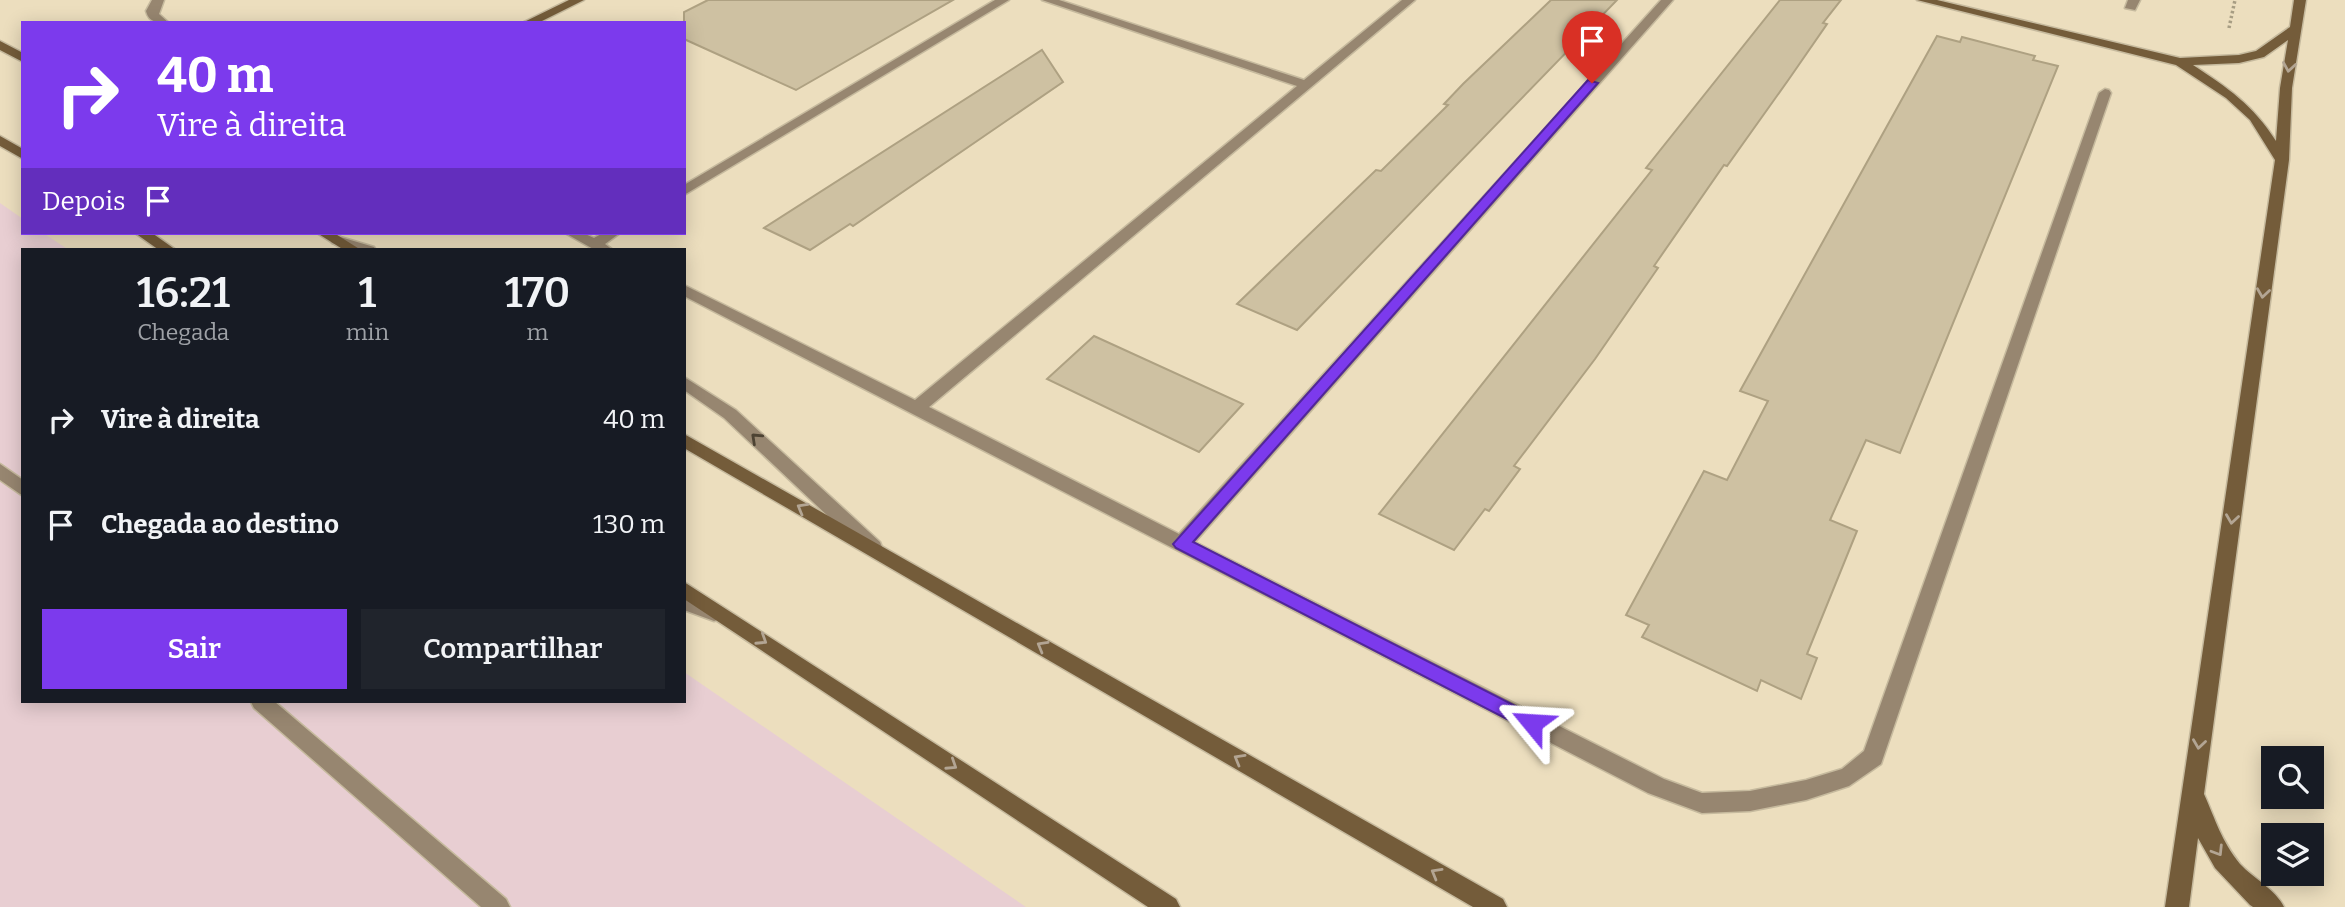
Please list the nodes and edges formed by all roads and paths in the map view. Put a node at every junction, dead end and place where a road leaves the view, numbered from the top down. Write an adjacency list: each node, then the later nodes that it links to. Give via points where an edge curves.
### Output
1 (158, 0): 9 (street, via 152,11)
2 (578, 0): 10 (street)
3 (1003, 0): 20 (street)
4 (1048, 0): 15 (street)
5 (1409, 0): 15 (street)
6 (1667, 0): 34 (street)
7 (1923, 0): 14 (street)
8 (2300, 0): 11 (street)
9 (160, 21)
10 (532, 21)
11 (2295, 28): 14 (street, via 2260,54); 19 (street, one-way to 19)
12 (0, 45): 13 (street)
13 (21, 57)
14 (2180, 62): 19 (street, via 2255,118)
15 (1306, 85): 30 (street)
16 (2105, 93): 34 (street, via 1878,744 1873,757 1849,776 1750,801 1702,803 1656,786)
17 (0, 140): 18 (street)
18 (21, 154)
19 (2282, 160): 40 (street, one-way to 40)
20 (686, 190)
21 (145, 235): 25 (street)
22 (576, 235): 24 (street)
23 (330, 236): 26 (street); 27 (street)
24 (600, 247)
25 (166, 248)
26 (351, 248)
27 (363, 248)
28 (686, 291): 30 (street)
29 (686, 383): 35 (street, one-way to 29, via 730,414)
30 (918, 408): 34 (street)
31 (686, 441): 35 (street, one-way to 31)
32 (0, 470): 33 (street)
33 (21, 488)
34 (1182, 544)
35 (878, 551): 43 (street, one-way to 35)
36 (686, 590): 38 (street)
37 (686, 602): 38 (street)
38 (727, 618): 42 (street, one-way to 42)
39 (262, 703): 41 (street)
40 (2193, 789): 44 (street); 45 (street, one-way to 45, via 2200,820 2220,858)
41 (498, 907)
42 (1168, 907)
43 (1495, 907)
44 (2176, 907)
45 (2272, 907)

